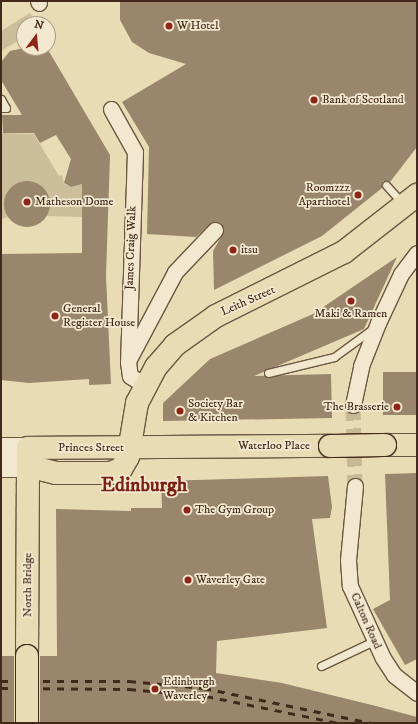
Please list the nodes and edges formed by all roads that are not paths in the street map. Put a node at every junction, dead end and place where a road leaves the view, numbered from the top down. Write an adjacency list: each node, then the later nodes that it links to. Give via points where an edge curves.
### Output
1 (1, 99): 2 (lane, via 6,108)
2 (1, 108)
3 (111, 109): 9 (street, James Craig Walk, via 135,152)
4 (386, 185): 5 (lane)
5 (414, 198): 11 (main road, Leith Street, via 344,252 216,316 188,334 160,362)
6 (215, 230): 9 (street, via 175,272)
7 (417, 253): 8 (street, via 401,274)
8 (378, 323): 10 (lane, via 334,357); 12 (street, via 361,366)
9 (128, 362): 11 (street, James Craig Walk, via 130,376)
10 (268, 373)
11 (145, 385): 13 (main road, Leith Street)
12 (353, 405)
13 (133, 416): 15 (main road, Leith Street); 17 (main road, via 120,435)
14 (417, 445): 15 (main road, Waterloo Place, bridge)
15 (131, 447): 17 (main road, Princes Street); 18 (main road, Princes Street, via 126,464 110,472 56,473)
16 (1, 448): 18 (street, Princes Street)
17 (101, 448): 18 (main road, Princes Street)
18 (28, 457): 19 (street, Princes Street); 24 (main road, North Bridge, bridge)
19 (1, 466)
20 (355, 486): 21 (street, Calton Road, via 348,560 350,586)
21 (374, 641): 22 (lane); 23 (street, Calton Road, via 394,675)
22 (321, 666)
23 (417, 693)
24 (27, 723)

